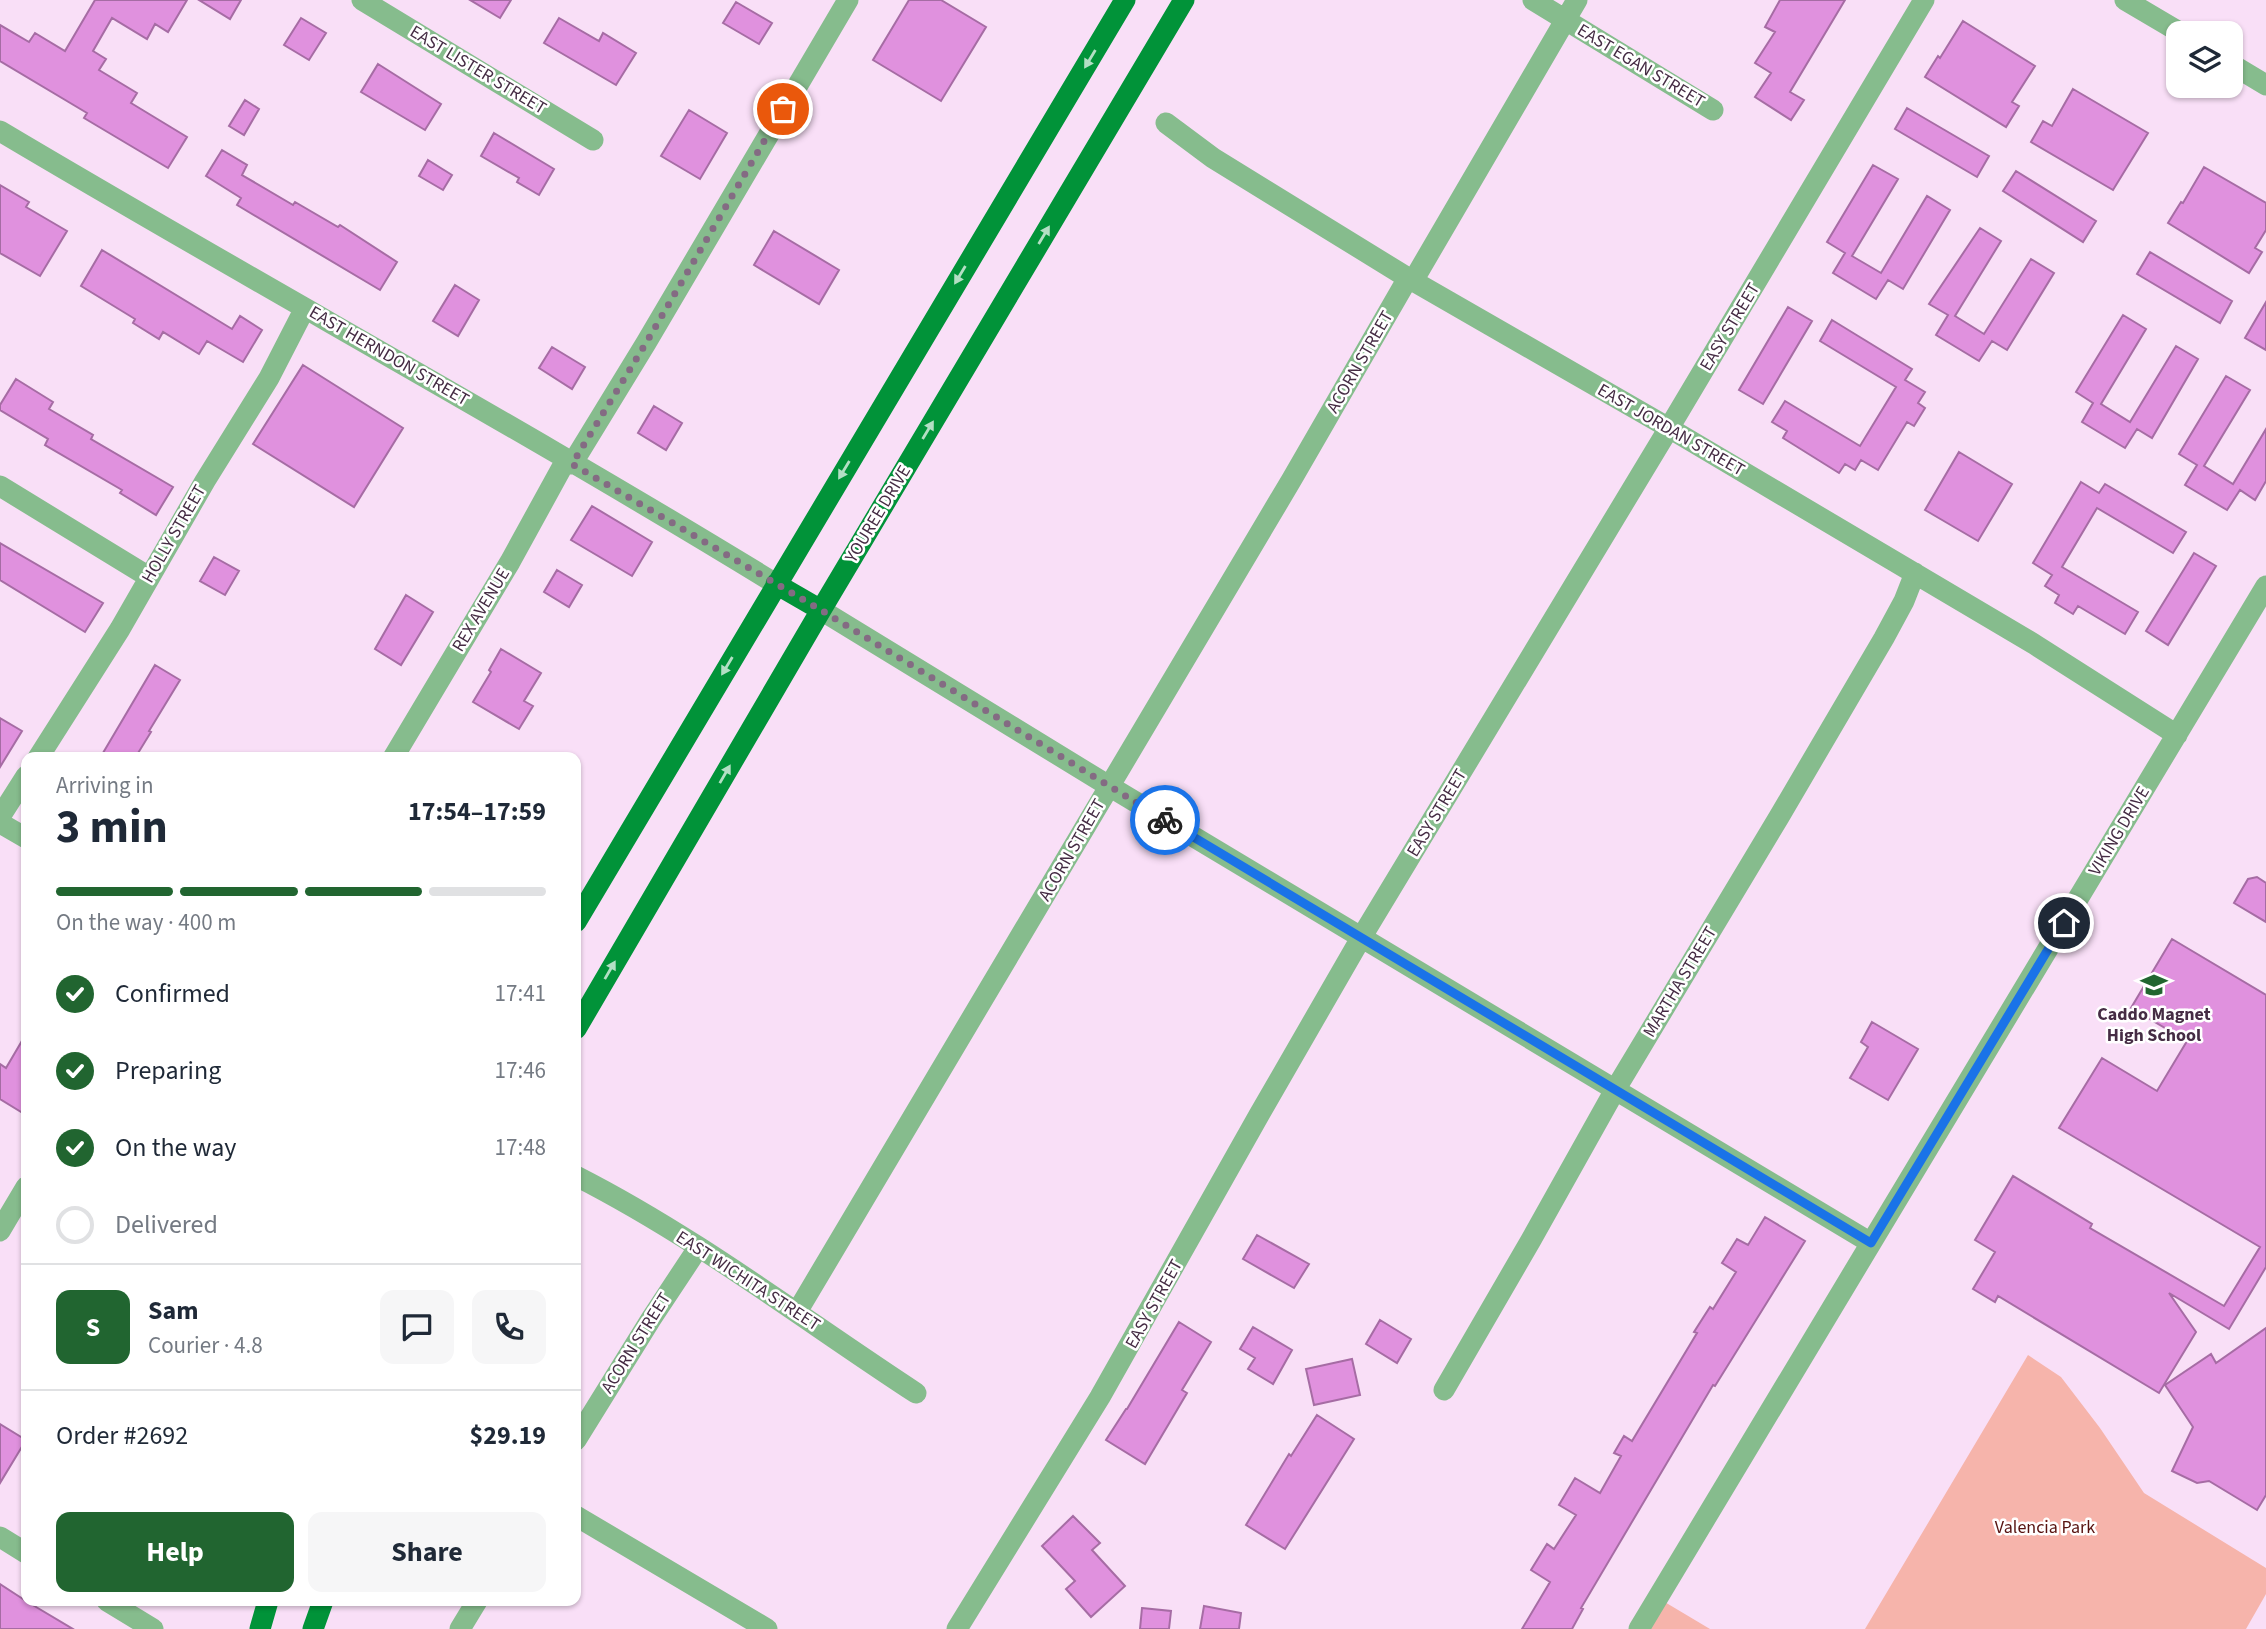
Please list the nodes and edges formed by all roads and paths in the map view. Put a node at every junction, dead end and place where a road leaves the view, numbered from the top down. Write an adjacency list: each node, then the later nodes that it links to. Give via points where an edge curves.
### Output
1 (362, 0): 16 (street, EAST LISTER STREET)
2 (848, 0): 20 (street, REX AVENUE, via 646,343)
3 (1125, 0): 24 (main road, one-way to 24)
4 (1184, 0): 26 (main road, YOUREE DRIVE, one-way to 4)
5 (1533, 0): 9 (street, EAST EGAN STREET)
6 (1577, 0): 9 (street, ACORN STREET)
7 (1924, 0): 19 (street, EASY STREET)
8 (2125, 0): 10 (street)
9 (1564, 20): 13 (street, EAST EGAN STREET); 17 (street, ACORN STREET)
10 (2166, 24)
11 (2243, 71): 12 (street)
12 (2266, 85)
13 (1713, 110)
14 (1166, 123): 17 (street, EAST JORDAN STREET, via 1213,158)
15 (0, 131): 18 (street, EAST HERNDON STREET)
16 (593, 140)
17 (1411, 280): 19 (street, EAST JORDAN STREET); 31 (street, ACORN STREET)
18 (306, 308): 20 (street, EAST HERNDON STREET); 23 (street, HOLLY STREET)
19 (1669, 428): 22 (street, EAST JORDAN STREET); 36 (street, EASY STREET)
20 (569, 462): 24 (street, EAST HERNDON STREET); 29 (street, REX AVENUE)
21 (0, 486): 23 (street)
22 (1915, 573): 27 (street, EAST JORDAN STREET, via 2035,643); 38 (street, MARTHA STREET, via 1877,650)
23 (149, 577): 28 (street, HOLLY STREET)
24 (776, 584): 26 (main road); 35 (main road, one-way to 35)
25 (2266, 586): 27 (street, VIKING DRIVE)
26 (821, 610): 31 (street); 37 (main road, YOUREE DRIVE, one-way to 26)
27 (2177, 735): 43 (street, VIKING DRIVE)
28 (42, 752)
29 (398, 752)
30 (21, 784): 32 (street)
31 (1109, 786): 36 (street); 44 (street, ACORN STREET)
32 (0, 817)
33 (0, 823): 34 (street)
34 (21, 835)
35 (581, 914)
36 (1361, 938): 38 (street); 60 (street, EASY STREET, via 1100,1397)
37 (581, 1020)
38 (1615, 1090): 43 (street); 45 (street, MARTHA STREET)
39 (581, 1179): 42 (street, EAST WICHITA STREET)
40 (21, 1195): 41 (street)
41 (0, 1231)
42 (698, 1248): 44 (street, EAST WICHITA STREET); 47 (street, ACORN STREET)
43 (1867, 1249): 61 (street, VIKING DRIVE)
44 (797, 1311): 46 (street, EAST WICHITA STREET)
45 (1444, 1390)
46 (916, 1393)
47 (581, 1432)
48 (581, 1519): 59 (street)
49 (0, 1537): 50 (street)
50 (21, 1550)
51 (115, 1606): 55 (street)
52 (267, 1606): 56 (main road)
53 (321, 1606): 57 (main road)
54 (474, 1606): 58 (street)
55 (153, 1629)
56 (260, 1629)
57 (313, 1629)
58 (460, 1629)
59 (766, 1629)
60 (957, 1629)
61 (1639, 1629)

